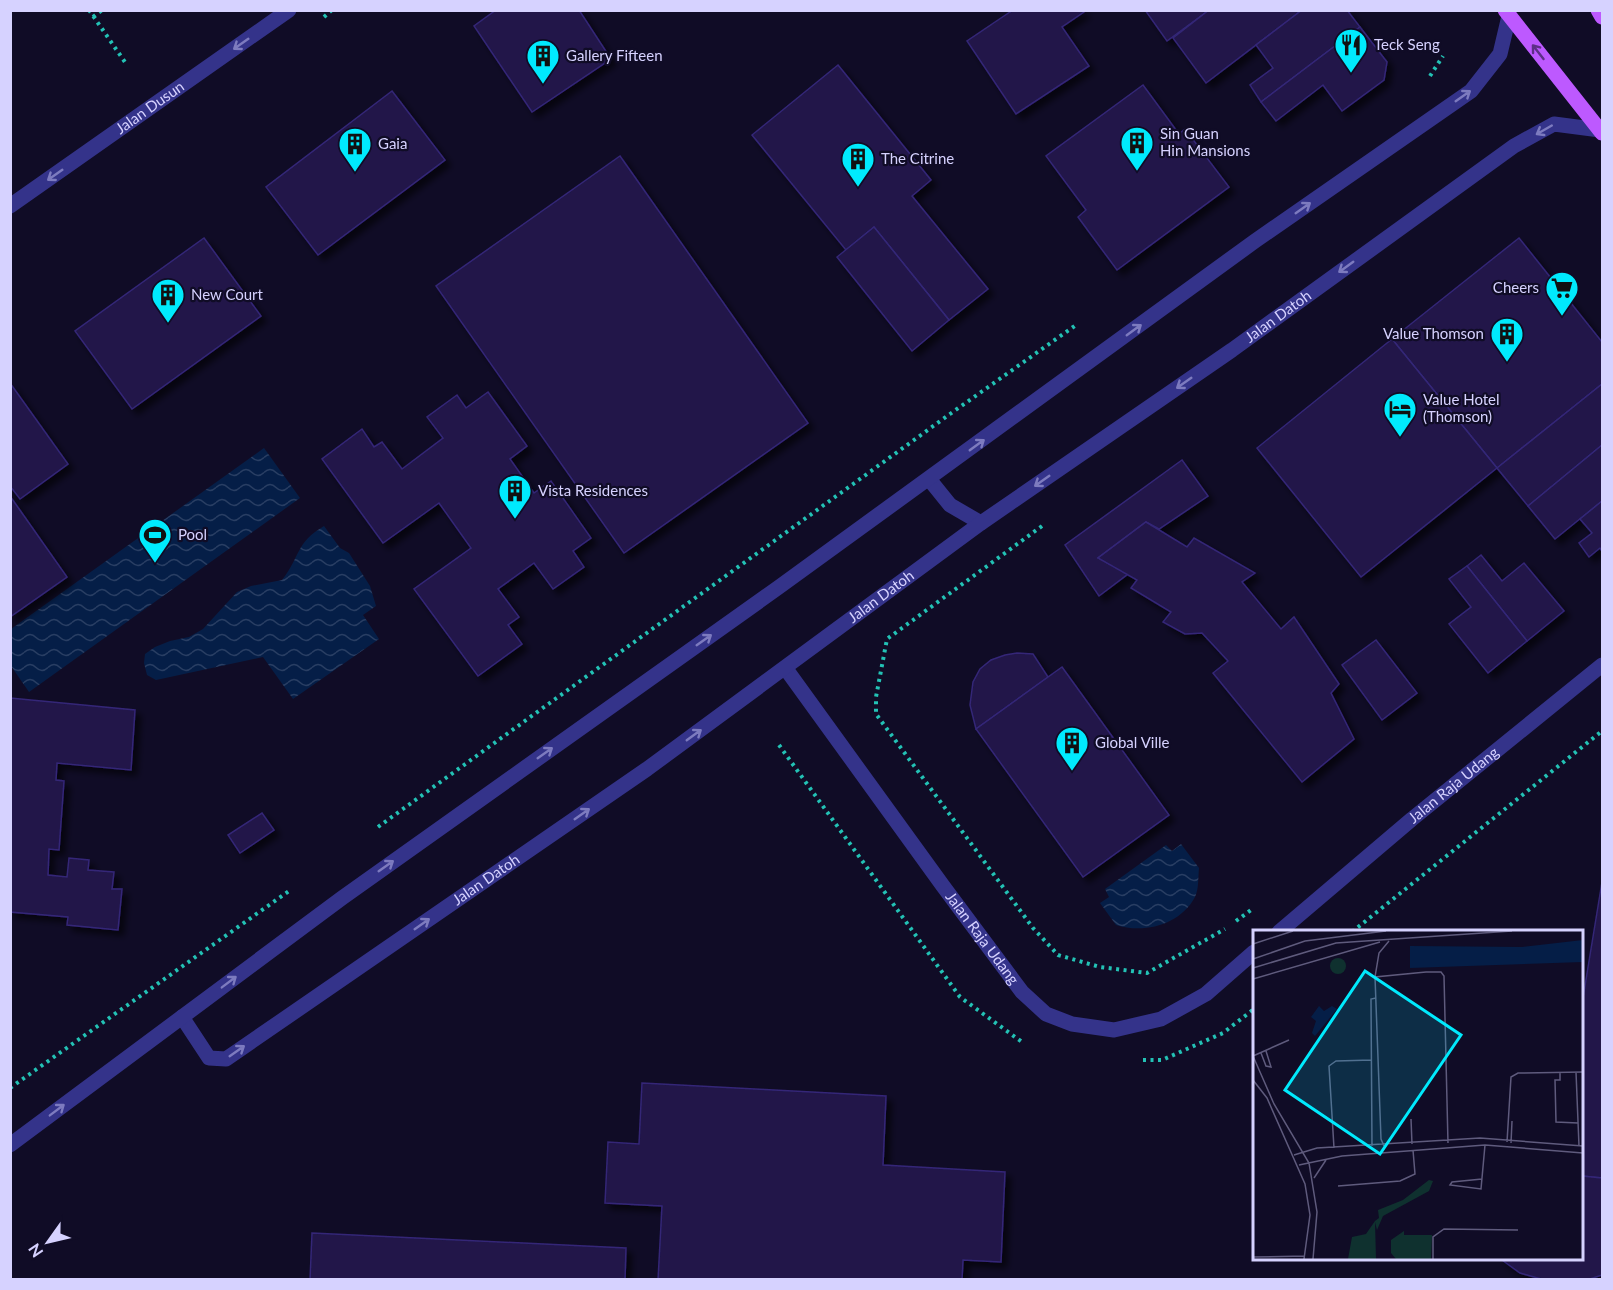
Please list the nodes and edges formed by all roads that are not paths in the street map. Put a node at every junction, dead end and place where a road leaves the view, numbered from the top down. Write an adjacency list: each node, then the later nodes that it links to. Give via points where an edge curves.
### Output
1 (289, 10): 6 (street, Jalan Dusun, one-way to 6)
2 (1598, 10): 4 (main road)
3 (1507, 13): 5 (main road, one-way to 3); 7 (street, one-way to 3, via 1255,241 1471,90 1500,54)
4 (1602, 17)
5 (1601, 132): 8 (street, Jalan Datoh, one-way to 8, via 1554,124 1514,146 1232,350)
6 (10, 206)
7 (929, 479): 8 (street, via 950,505); 13 (street, one-way to 7, via 342,898)
8 (981, 523): 10 (street, Jalan Datoh)
9 (1602, 665): 11 (street, Jalan Raja Udang)
10 (786, 669): 12 (street, Jalan Raja Udang, via 1022,992 1047,1014 1072,1024 1114,1030 1161,1019 1206,994); 13 (street, Jalan Datoh, one-way to 10, via 209,1058 226,1059)
11 (1281, 930)
12 (1253, 953)
13 (182, 1017): 14 (street, one-way to 13)
14 (10, 1145)

